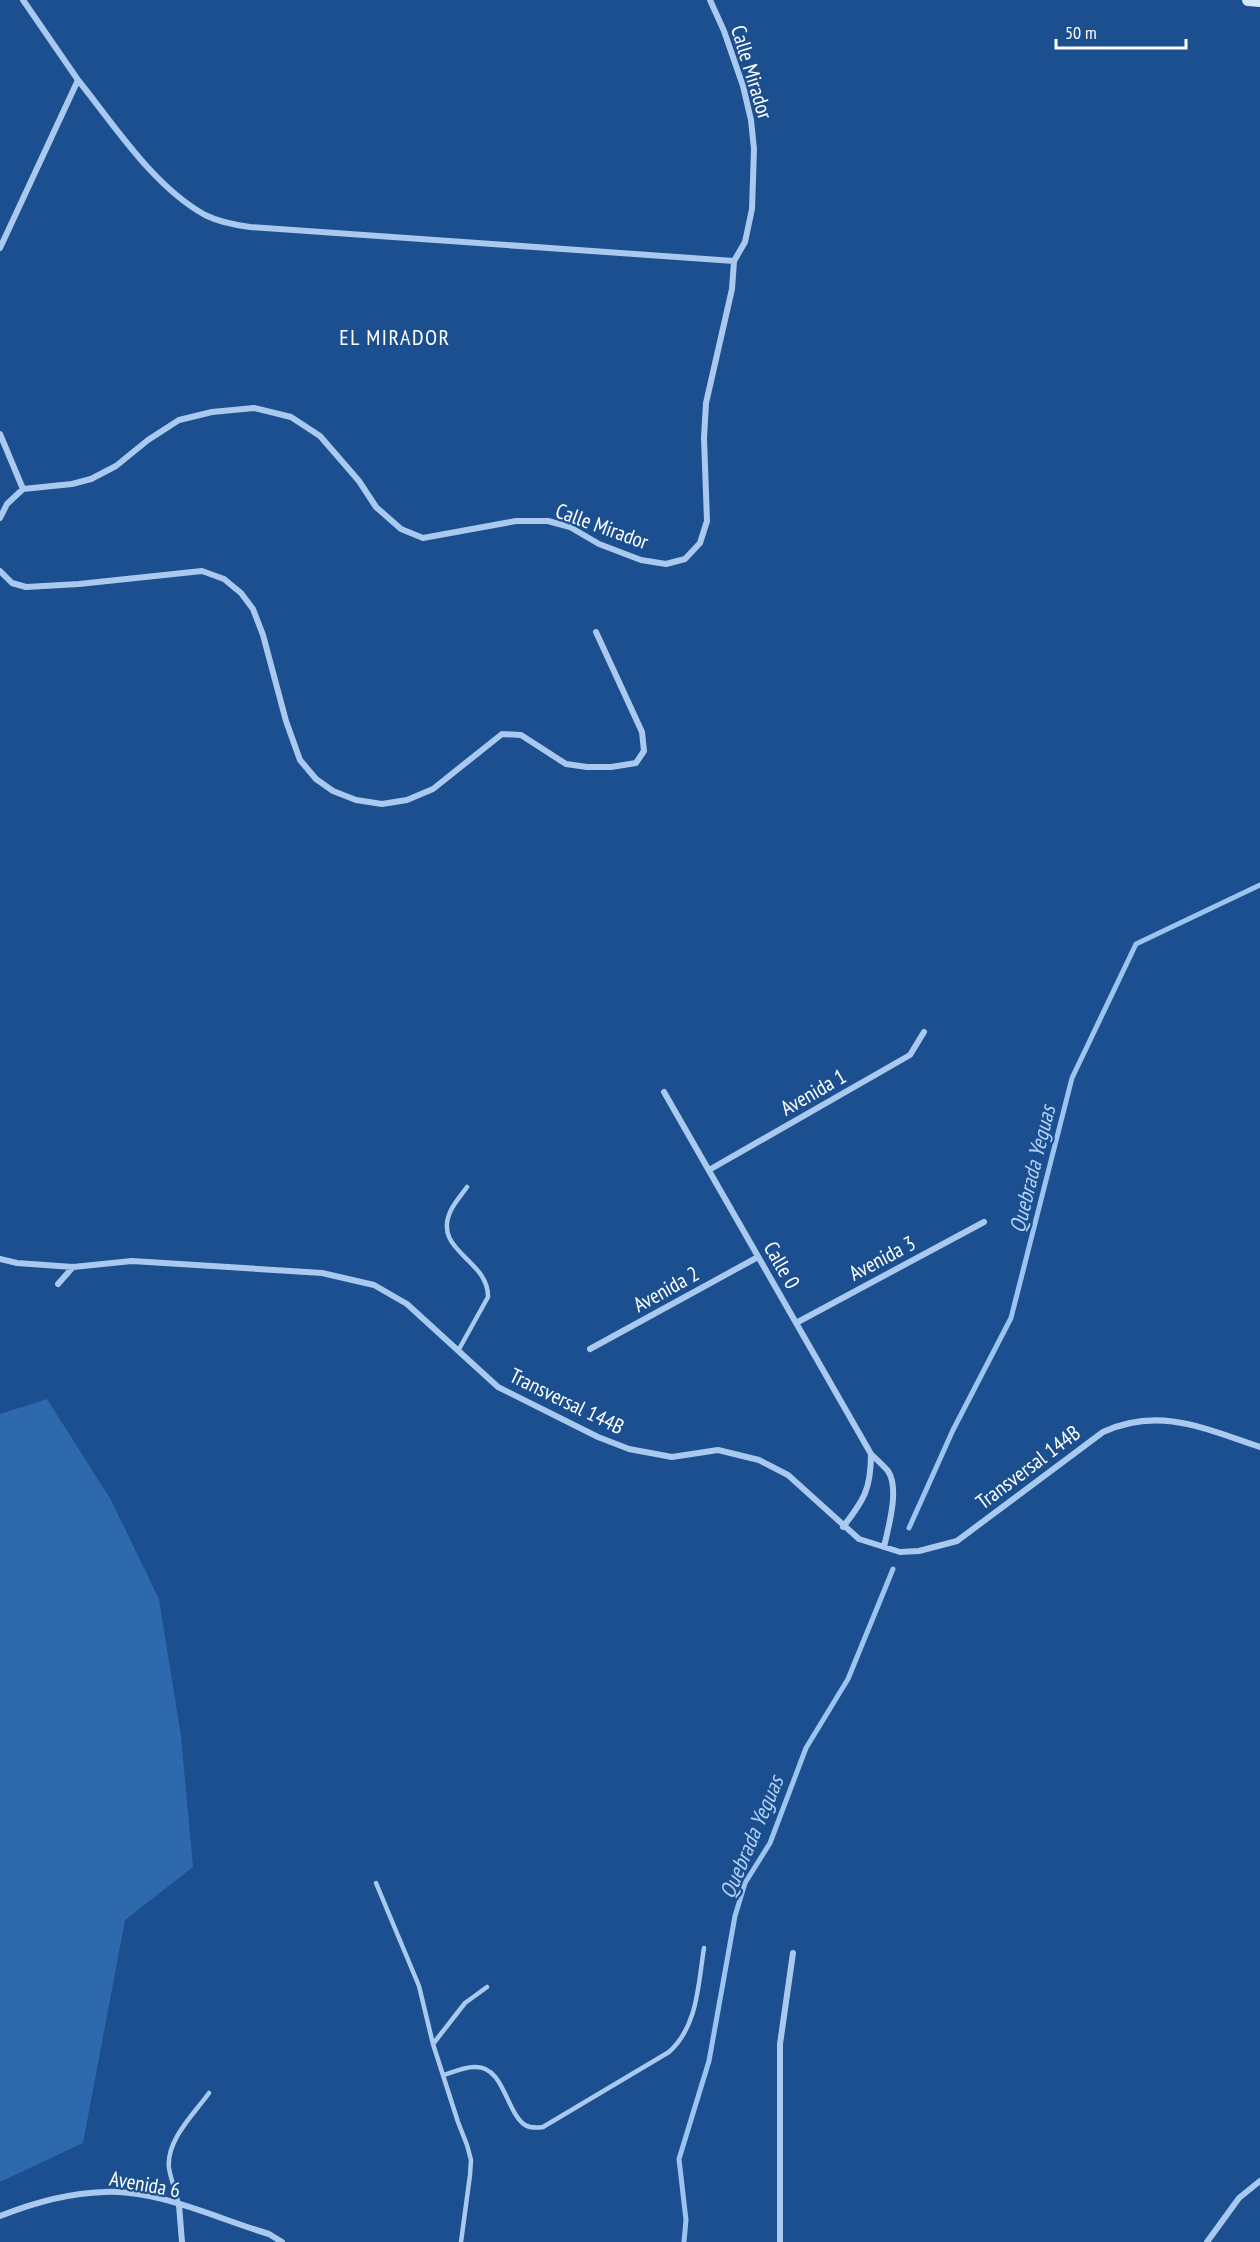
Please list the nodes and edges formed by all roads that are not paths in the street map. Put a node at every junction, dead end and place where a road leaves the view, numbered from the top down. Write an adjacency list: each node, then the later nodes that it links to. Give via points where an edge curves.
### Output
1 (23, 0): 5 (street)
2 (710, 0): 7 (street, Calle Mirador, via 743,86 754,148 752,209 745,242)
3 (1248, 0): 4 (main road)
4 (1260, 1)
5 (78, 80): 6 (street); 7 (street, via 158,179 206,215 227,223 250,228)
6 (0, 248)
7 (734, 261): 9 (street, Calle Mirador, via 732,289 706,403 707,521 700,543 685,560 666,564 641,560 548,521 516,521 423,538 401,529 376,507 320,436 291,417 254,408 179,420 116,466 91,479)
8 (0, 434): 9 (street)
9 (23, 489): 10 (street, via 7,504)
10 (0, 518)
11 (0, 571): 12 (street, via 12,583 27,586 202,571 224,579 241,593 263,635 300,760 333,791 382,804 407,800 433,789 502,734 521,735 566,764 611,767 636,763 644,751 642,732)
12 (596, 633)
13 (924, 1032): 15 (street, Avenida 1, via 910,1055)
14 (664, 1092): 15 (street, Calle 0)
15 (709, 1170): 18 (street, Calle 0)
16 (467, 1187): 24 (lane, via 451,1210 448,1234 454,1247 484,1277 488,1297)
17 (984, 1222): 22 (street, Avenida 3)
18 (758, 1257): 22 (street, Calle 0); 23 (street, Avenida 2)
19 (0, 1259): 20 (street, Transversal 144B)
20 (74, 1267): 21 (street); 24 (street, Transversal 144B, via 132,1261 322,1273 374,1285 407,1304)
21 (58, 1284)
22 (796, 1323): 26 (street, Calle 0)
23 (590, 1349)
24 (458, 1352): 27 (street, Transversal 144B, via 498,1387 629,1449 672,1456 718,1450 759,1460 788,1475)
25 (1260, 1447): 28 (street, Transversal 144B, via 1174,1420 1146,1419 1120,1424 1103,1432 957,1541 918,1551 900,1552)
26 (871, 1454): 27 (street, via 871,1478 859,1506); 28 (street, Calle 0, via 890,1473 893,1494)
27 (843, 1527): 28 (street, Transversal 144B, via 859,1539)
28 (884, 1547)
29 (376, 1883): 33 (lane, via 419,1986)
30 (704, 1948): 34 (lane, via 692,2019 677,2044 543,2127 523,2124 494,2076 485,2069 475,2067)
31 (793, 1953): 42 (street, via 780,2044)
32 (487, 1987): 33 (lane, via 465,2003)
33 (433, 2044): 34 (lane)
34 (444, 2075): 41 (lane, via 471,2160)
35 (209, 2093): 37 (lane, via 170,2151 169,2167)
36 (1260, 2181): 43 (street, via 1239,2198)
37 (179, 2205): 38 (street, Avenida 6, via 106,2191 24,2206); 39 (street); 40 (street, Avenida 6, via 269,2234)
38 (0, 2216)
39 (182, 2242)
40 (282, 2242)
41 (461, 2242)
42 (780, 2242)
43 (1207, 2242)

